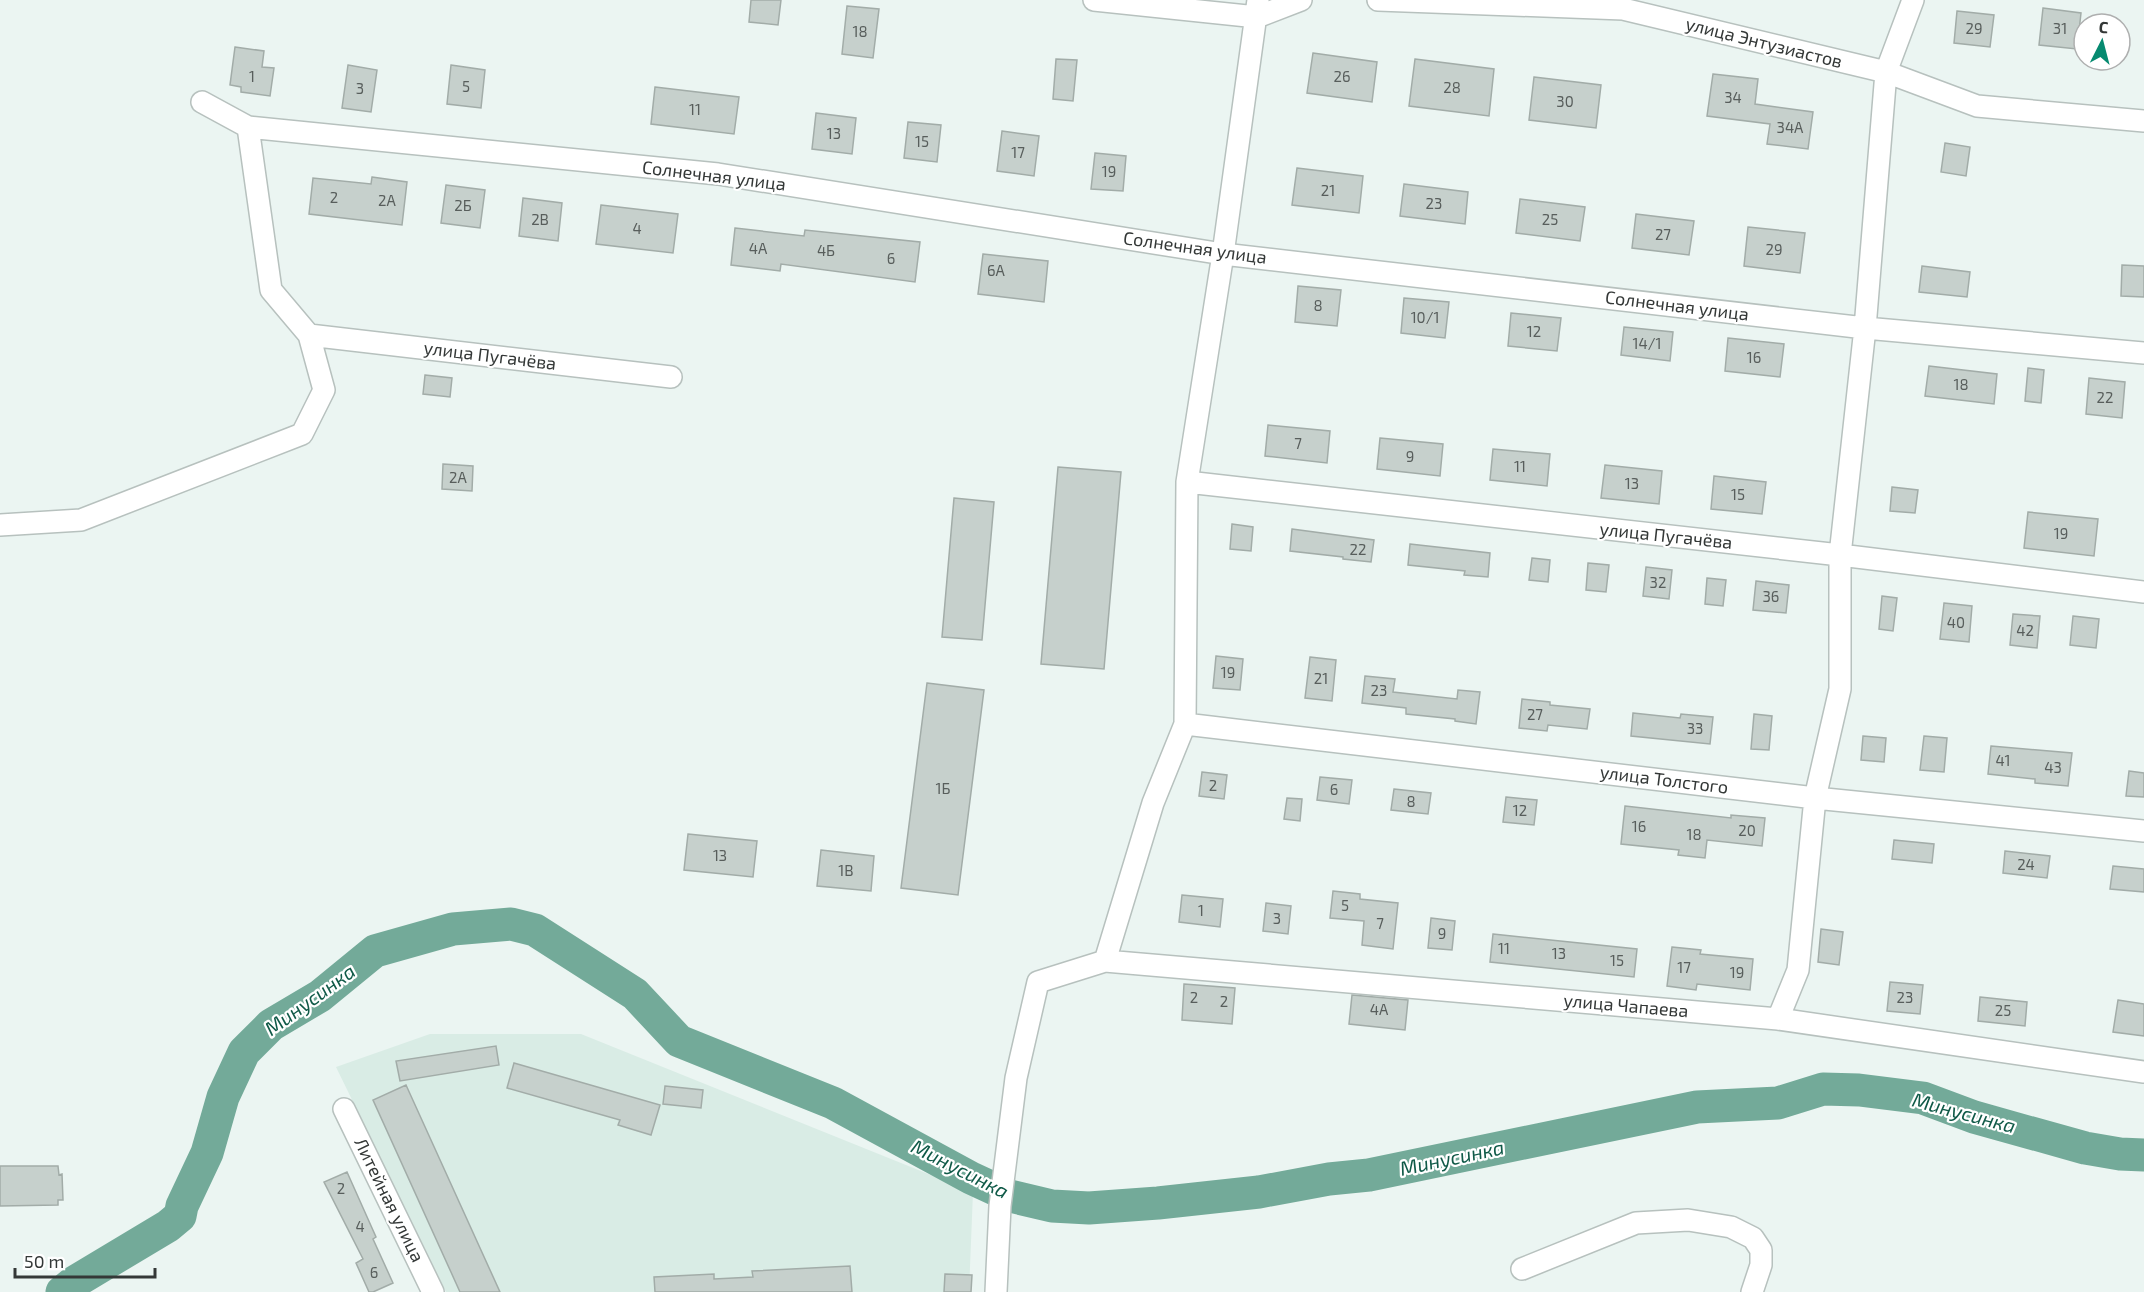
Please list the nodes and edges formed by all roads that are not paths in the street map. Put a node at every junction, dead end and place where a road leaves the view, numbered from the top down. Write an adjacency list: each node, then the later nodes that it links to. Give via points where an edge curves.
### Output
1 (1094, 0): 6 (street)
2 (1301, 0): 6 (street)
3 (1378, 0): 5 (street, улица Энтузиастов)
4 (1913, 0): 7 (street)
5 (1619, 4): 7 (street, улица Энтузиастов)
6 (1258, 9): 11 (street)
7 (1886, 72): 9 (street, улица Энтузиастов, via 1977,106); 12 (street)
8 (202, 102): 10 (street)
9 (2144, 121)
10 (248, 127): 11 (street, Солнечная улица, via 718,174); 13 (street, via 271,290)
11 (1223, 254): 12 (street, Солнечная улица); 16 (street)
12 (1865, 328): 14 (street, Солнечная улица); 18 (street)
13 (309, 335): 15 (street, улица Пугачёва); 17 (street, via 324,390 302,434 81,520)
14 (2144, 353)
15 (671, 377)
16 (1187, 482): 18 (street, улица Пугачёва); 20 (street)
17 (0, 525)
18 (1840, 555): 19 (street, улица Пугачёва); 21 (street, via 1840,689)
19 (2144, 592)
20 (1185, 724): 21 (street, улица Толстого); 23 (street, via 1153,803)
21 (1815, 798): 22 (street, улица Толстого); 24 (street, via 1798,970)
22 (2144, 831)
23 (1105, 961): 24 (street, улица Чапаева); 29 (street, via 1038,982 1016,1078 1000,1206)
24 (1778, 1019): 25 (street, улица Чапаева)
25 (2144, 1072)
26 (344, 1109): 28 (street, Литейная улица)
27 (1522, 1269): 30 (street, via 1636,1222 1688,1220 1731,1227 1753,1238 1761,1250 1761,1265)
28 (433, 1292)
29 (996, 1292)
30 (1752, 1292)

